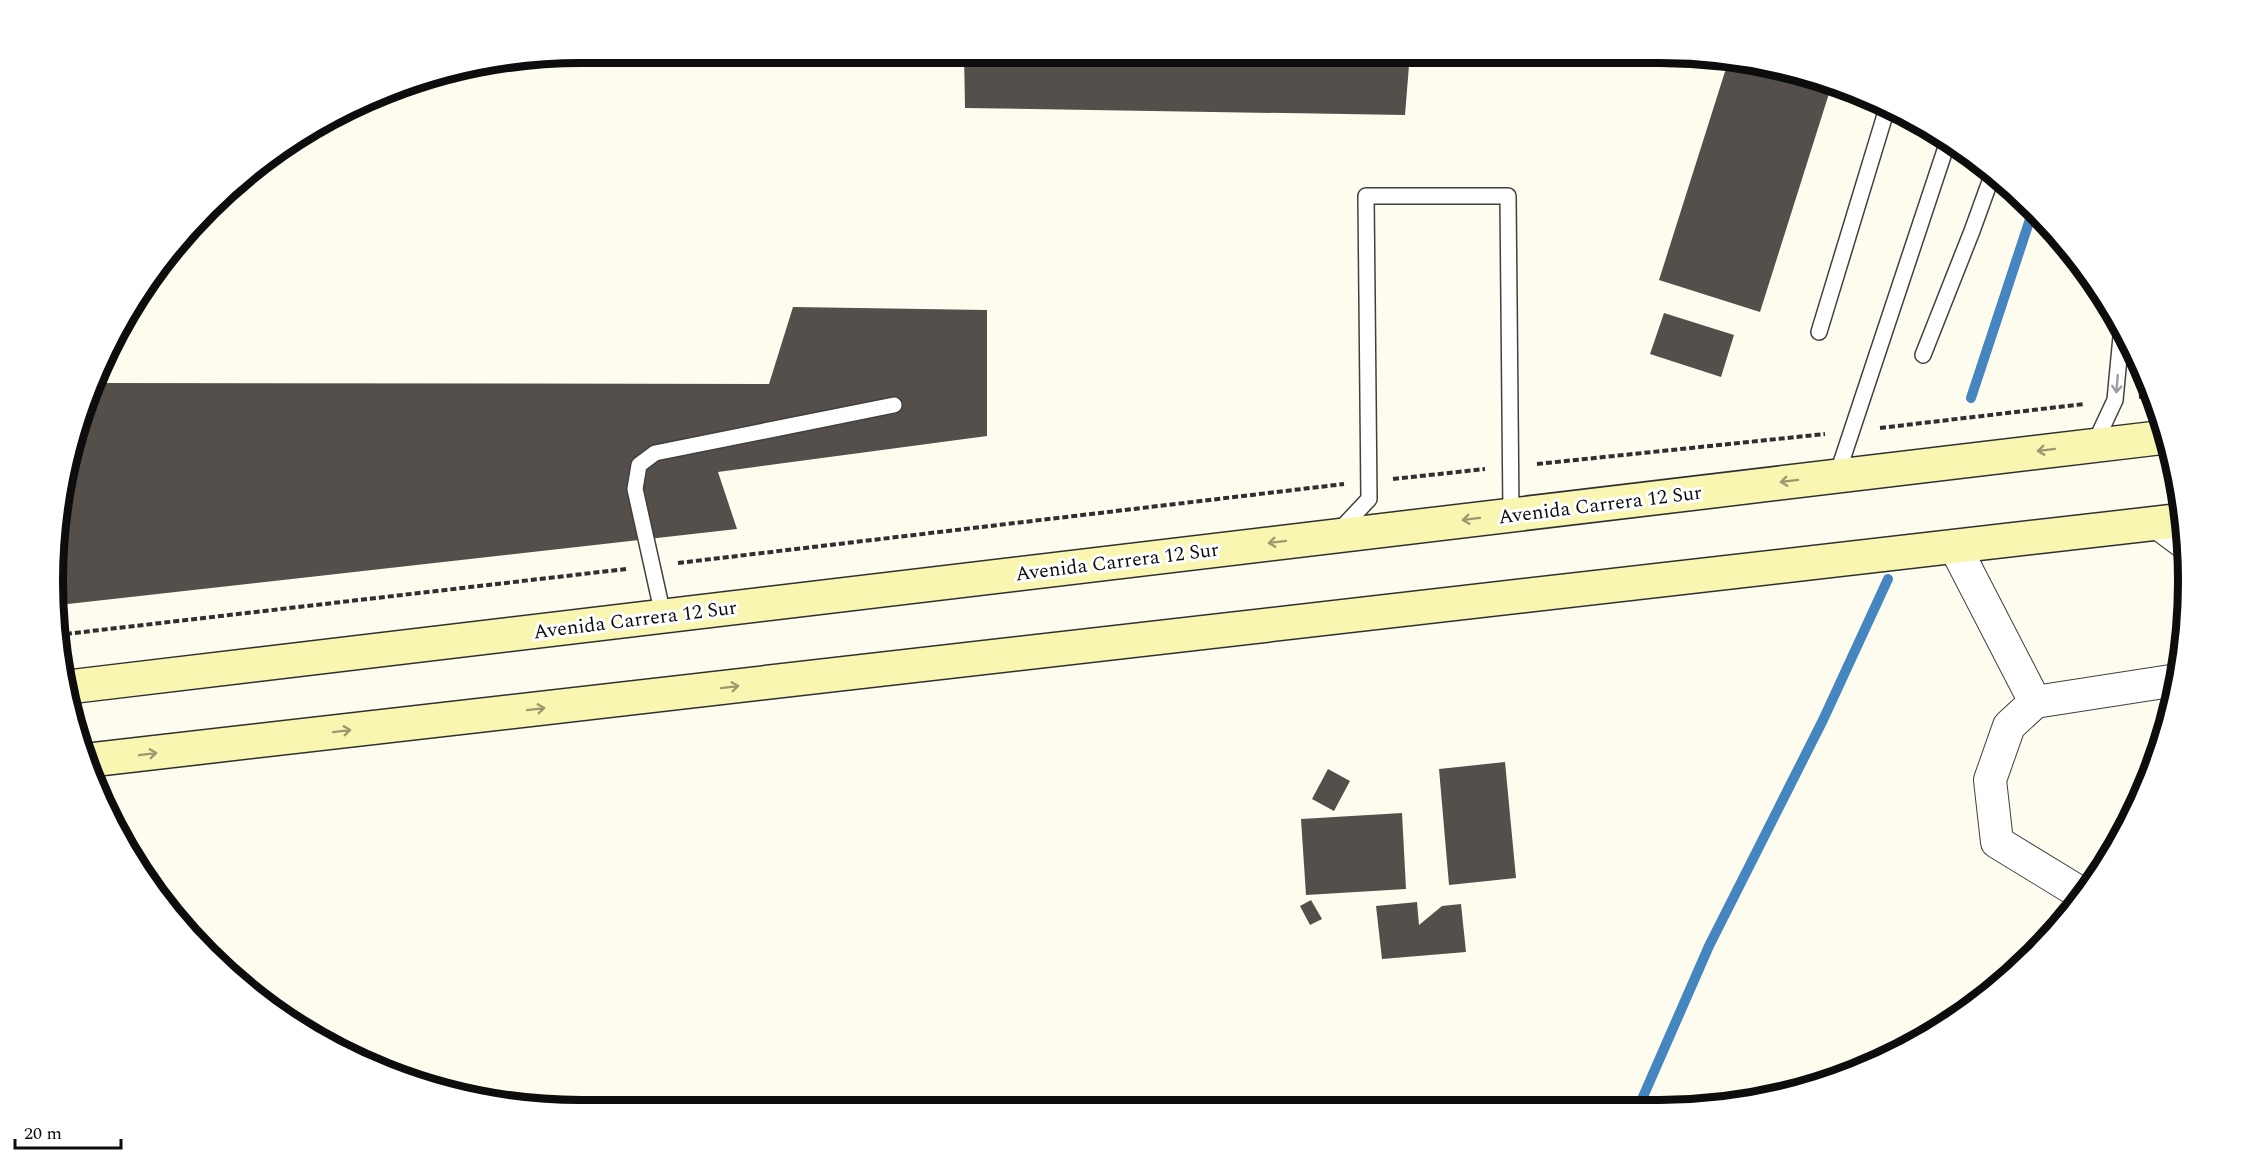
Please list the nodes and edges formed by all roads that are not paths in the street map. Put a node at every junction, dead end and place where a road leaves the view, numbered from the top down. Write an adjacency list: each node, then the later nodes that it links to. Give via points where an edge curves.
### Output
1 (1885, 114): 4 (lane)
2 (1946, 148): 10 (lane)
3 (1989, 182): 6 (lane)
4 (1819, 332)
5 (2120, 342): 9 (lane, one-way to 9, via 2115,400)
6 (1923, 355)
7 (894, 405): 15 (lane, via 655,453 639,465 635,489)
8 (2157, 438): 9 (street, Avenida Carrera 12 Sur)
9 (2094, 445): 10 (street, Avenida Carrera 12 Sur, one-way to 10)
10 (1838, 475): 11 (street, Avenida Carrera 12 Sur, one-way to 11)
11 (1511, 514): 13 (street, Avenida Carrera 12 Sur, one-way to 13); 13 (lane, via 1508,196 1366,196 1369,499)
12 (2171, 522): 14 (street)
13 (1335, 535): 15 (street, Avenida Carrera 12 Sur, one-way to 15)
14 (1955, 547): 18 (street); 19 (street, one-way to 14)
15 (663, 615): 17 (street, Avenida Carrera 12 Sur)
16 (2168, 681): 18 (street)
17 (74, 686)
18 (2035, 702): 20 (street, via 2009,726 1990,780 1997,842)
19 (95, 759)
20 (2076, 890)

